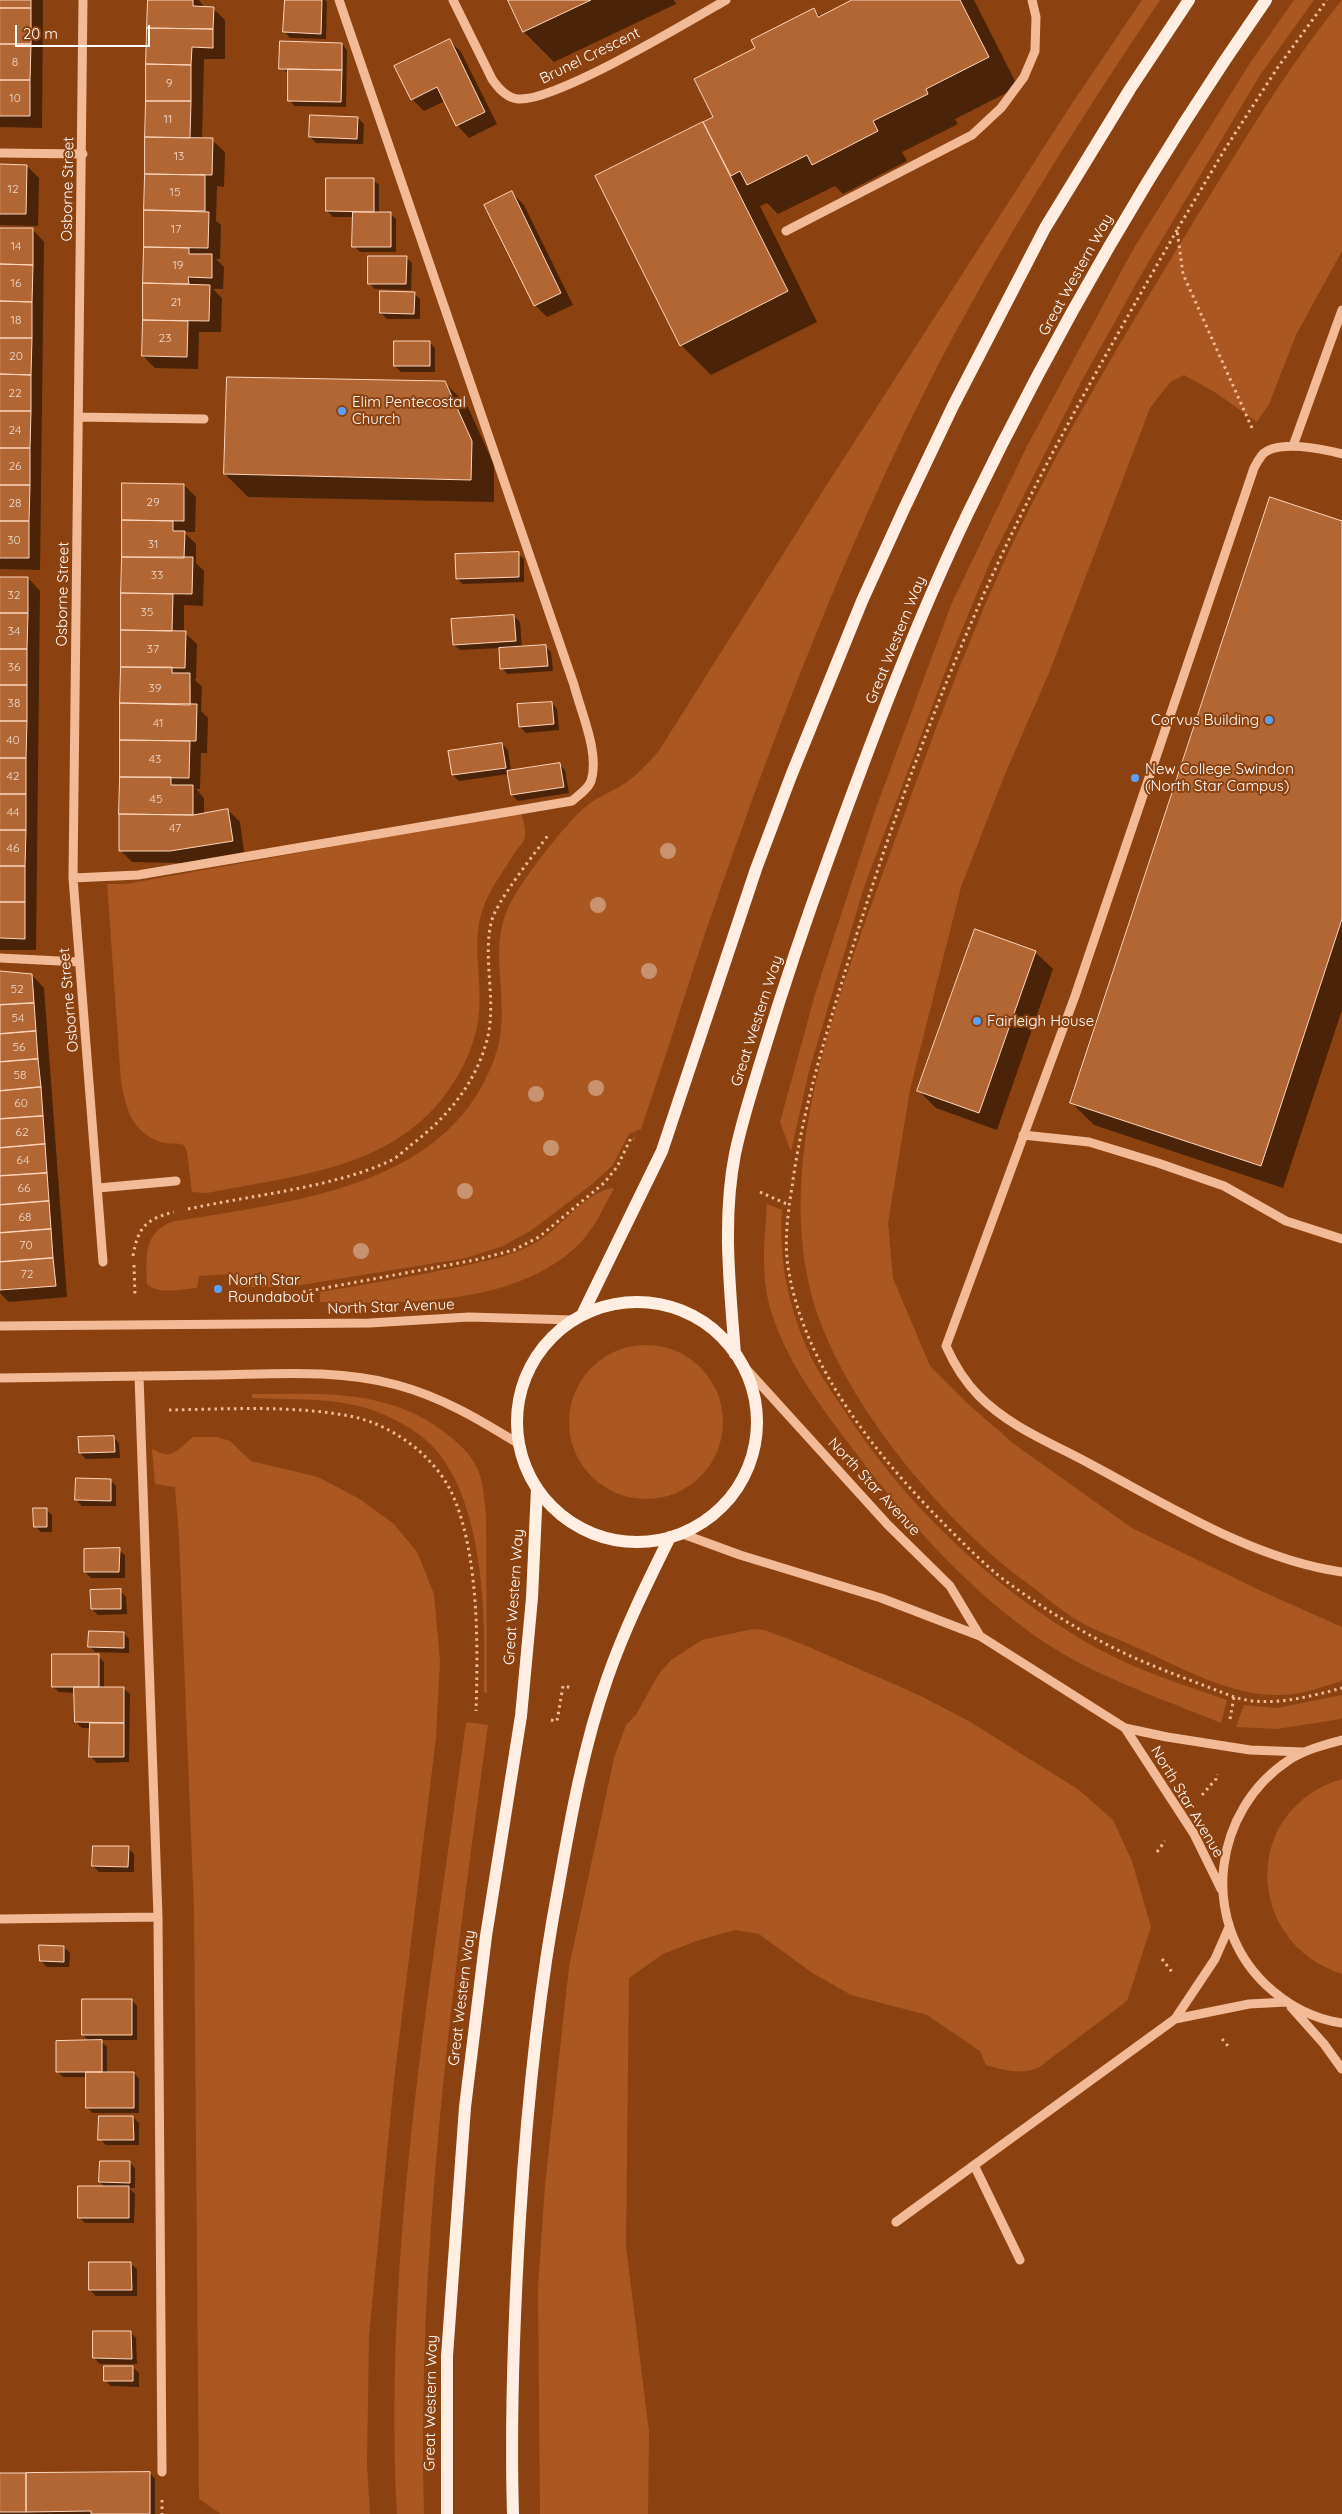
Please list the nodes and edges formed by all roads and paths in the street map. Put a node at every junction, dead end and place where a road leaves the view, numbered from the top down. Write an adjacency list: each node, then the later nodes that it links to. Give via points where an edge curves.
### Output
1 (83, 0): 10 (street, Osborne Street)
2 (339, 0): 19 (street, via 574,685 594,758 591,781)
3 (454, 0): 4 (street, Brunel Crescent, via 492,79 500,90 517,99 535,98 562,88)
4 (726, 0)
5 (1032, 0): 11 (street, via 1036,17 1035,51 1024,78 1001,108 972,136)
6 (1189, 0): 24 (main road, via 1045,228 953,406 862,601 756,869)
7 (1266, 0): 26 (main road, Great Western Way, via 1205,88 1117,232 1014,420 967,515 922,617 815,894 746,1108 734,1156)
8 (1327, 0): 12 (path, via 1251,108)
9 (0, 153): 10 (street)
10 (82, 154): 14 (street, Osborne Street)
11 (786, 230)
12 (1177, 230): 17 (path, via 1183,274); 28 (path, via 1037,484 965,638 880,859 861,918 813,1078 797,1148)
13 (1342, 310): 16 (street)
14 (79, 417): 15 (street); 20 (street, Osborne Street)
15 (204, 419)
16 (1293, 446): 17 (street); 18 (street)
17 (1263, 454): 23 (street, via 1247,483 1075,996)
18 (1342, 454)
19 (572, 801): 20 (street, via 138,875); 33 (path, via 491,920 488,937 488,1036 464,1094 431,1130 392,1160 359,1173 151,1219 142,1230 133,1254)
20 (73, 878): 22 (street, Osborne Street)
21 (0, 958): 22 (street)
22 (79, 962): 27 (street, Osborne Street)
23 (1023, 1135): 29 (street, via 1090,1142 1158,1162 1224,1186 1286,1221); 42 (street, via 946,1346 956,1368 980,1397 1030,1434 1183,1513 1275,1556 1312,1568)
24 (662, 1151): 31 (path, via 631,1138 617,1167 604,1182 539,1237 514,1250); 32 (main road)
25 (176, 1181): 27 (street)
26 (732, 1181): 28 (path); 35 (main road, Great Western Way, via 728,1246)
27 (98, 1188): 30 (street, Osborne Street)
28 (789, 1205): 46 (path, via 786,1235 788,1267 807,1333 830,1380 858,1422 923,1503 997,1574 1053,1613 1107,1645)
29 (1342, 1239)
30 (103, 1262)
31 (301, 1293)
32 (577, 1318): 33 (street, North Star Avenue); 35 (main road, via 596,1309 626,1302 672,1307 711,1328); 39 (main road, via 544,1346 528,1373 518,1409)
33 (137, 1324): 34 (street, North Star Avenue)
34 (0, 1326)
35 (738, 1358): 41 (main road, via 750,1380 756,1413 750,1460 737,1486 721,1507 699,1524); 43 (street, North Star Avenue, via 888,1525 950,1586)
36 (139, 1376): 37 (street); 38 (street); 39 (street, via 309,1373 374,1380 399,1385 468,1412)
37 (0, 1378)
38 (141, 1410): 47 (path, via 324,1412 356,1418 387,1429 418,1450 438,1471 454,1498 467,1543 478,1653); 56 (street)
39 (519, 1444): 40 (main road)
40 (537, 1488): 41 (main road, via 562,1516 603,1537 638,1542); 67 (main road, Great Western Way, via 523,1700 486,1936 465,2107 447,2356)
41 (675, 1535): 43 (street, North Star Avenue, via 881,1598); 68 (main road, via 632,1615 602,1694 572,1811 549,1938 533,2060 513,2321)
42 (1342, 1572)
43 (980, 1636): 49 (street, North Star Avenue)
44 (573, 1688): 48 (path, via 563,1686 557,1721)
45 (1342, 1688): 46 (path, via 1283,1700 1248,1701)
46 (1234, 1697): 51 (path)
47 (476, 1711)
48 (548, 1720)
49 (1125, 1728): 51 (street, North Star Avenue); 53 (street, North Star Avenue)
50 (1342, 1740): 52 (street, North Star Avenue)
51 (1224, 1746): 52 (street, North Star Avenue); 53 (path, via 1216,1779)
52 (1303, 1752): 55 (street, North Star Avenue, via 1265,1779 1245,1803 1226,1845)
53 (1183, 1818): 54 (path); 55 (street, North Star Avenue)
54 (1157, 1852)
55 (1222, 1891): 58 (street, North Star Avenue)
56 (158, 1917): 57 (street); 66 (street)
57 (0, 1919)
58 (1230, 1926): 59 (street, North Star Avenue, via 1246,1961 1258,1977); 60 (street, via 1215,1959)
59 (1287, 2002): 60 (street, via 1249,2004); 61 (street, North Star Avenue, via 1319,2018); 62 (street)
60 (1175, 2019): 63 (street)
61 (1342, 2023)
62 (1342, 2069)
63 (974, 2165): 64 (street); 65 (street)
64 (896, 2222)
65 (1020, 2260)
66 (162, 2472)
67 (447, 2514)
68 (513, 2514)

